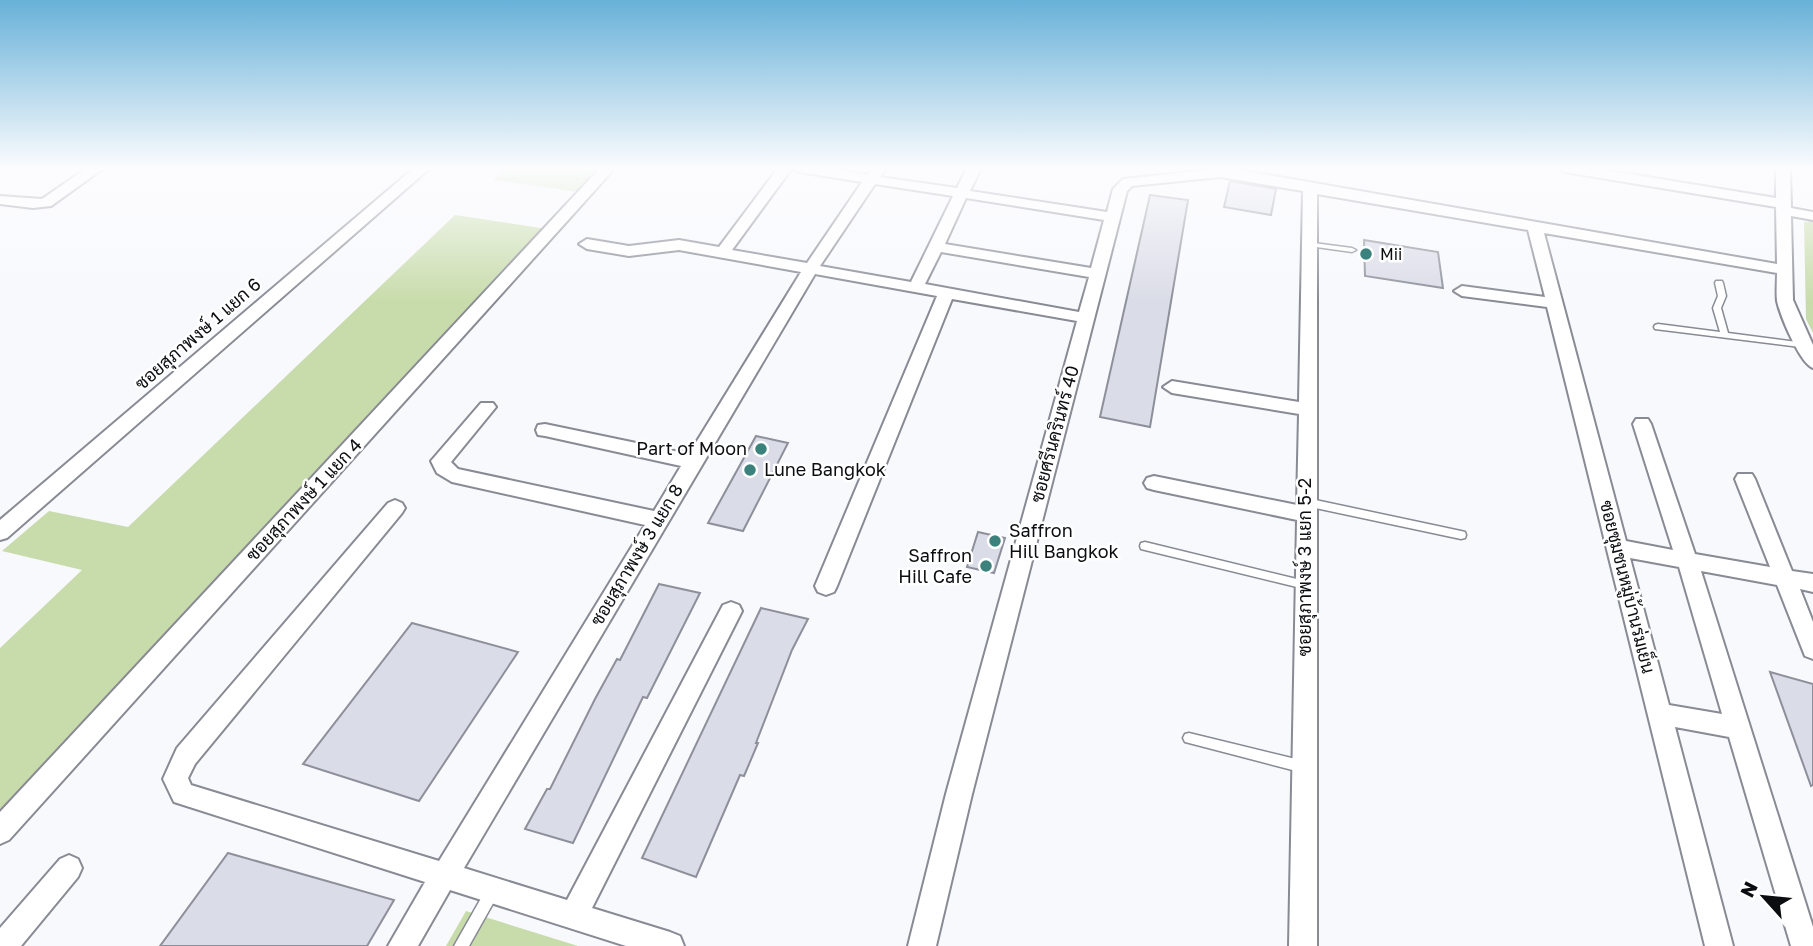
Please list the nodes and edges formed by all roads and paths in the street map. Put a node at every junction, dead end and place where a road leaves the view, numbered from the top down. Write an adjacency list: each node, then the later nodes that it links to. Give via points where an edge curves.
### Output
1 (372, 212): 41 (street, ซอยสุภาพงษ์ 1 แยก 6)
2 (568, 212): 56 (street, ซอยสุภาพงษ์ 1 แยก 4)
3 (752, 212): 17 (street)
4 (849, 212): 18 (street, ซอยสุภาพงษ์ 3 แยก 8)
5 (954, 212): 15 (street)
6 (1082, 212): 11 (street)
7 (1114, 212): 11 (street, ซอยศรีนครินทร์ 40)
8 (1310, 212): 14 (street, ซอยสุภาพงษ์ 3 แยก 5-2)
9 (1444, 212): 12 (street, ซอยศรีนครินทร์ 40)
10 (1785, 212): 19 (street)
11 (1112, 217): 20 (street, ซอยศรีนครินทร์ 40)
12 (1535, 228): 19 (street, ซอยศรีนครินทร์ 40); 25 (street, ซอยชุมชนหมู่บ้านร่มเย็น)
13 (587, 244): 17 (street, via 629,251 679,245)
14 (1310, 244): 16 (lane); 32 (street, ซอยสุภาพงษ์ 3 แยก 5-2)
15 (937, 247): 20 (street); 22 (street)
16 (1352, 250)
17 (723, 252): 18 (street)
18 (811, 268): 22 (street); 35 (street, ซอยสุภาพงษ์ 3 แยก 8)
19 (1784, 270): 29 (street, via 1791,320)
20 (1096, 274): 26 (street, ซอยศรีนครินทร์ 40)
21 (1719, 283): 28 (lane, via 1722,296 1717,308)
22 (916, 287): 24 (street)
23 (1462, 290): 25 (street)
24 (946, 293): 26 (street); 49 (street)
25 (1555, 303): 44 (street, ซอยชุมชนหมู่บ้านร่มเย็น)
26 (1086, 318): 65 (street, ซอยศรีนครินทร์ 40)
27 (1658, 327): 28 (lane)
28 (1725, 336): 29 (lane)
29 (1810, 352)
30 (1172, 387): 32 (street)
31 (487, 407): 40 (street, via 441,461 452,475)
32 (1307, 409): 39 (street, ซอยสุภาพงษ์ 3 แยก 5-2)
33 (1642, 424): 45 (street)
34 (545, 430): 35 (street)
35 (693, 462): 40 (street, ซอยสุภาพงษ์ 3 แยก 8)
36 (1745, 479): 46 (street)
37 (1154, 483): 39 (street)
38 (395, 508): 58 (street, via 186,755 175,779 183,794)
39 (1305, 508): 42 (lane); 48 (street, ซอยสุภาพงษ์ 3 แยก 5-2)
40 (659, 520): 58 (street, ซอยสุภาพงษ์ 3 แยก 8)
41 (0, 532)
42 (1461, 535)
43 (1145, 546): 48 (lane)
44 (1617, 548): 45 (street); 52 (street, ซอยชุมชนหมู่บ้านร่มเย็น)
45 (1687, 560): 46 (street); 53 (street)
46 (1786, 579): 47 (street); 51 (street)
47 (1813, 583)
48 (1305, 585): 55 (street, ซอยสุภาพงษ์ 3 แยก 5-2)
49 (826, 586)
50 (731, 611): 60 (street)
51 (1813, 649)
52 (1660, 714): 53 (street); 67 (street, ซอยชุมชนหมู่บ้านร่มเย็น)
53 (1738, 728): 68 (street)
54 (1189, 738): 55 (lane)
55 (1304, 767): 66 (street, ซอยสุภาพงษ์ 3 แยก 5-2)
56 (0, 831)
57 (69, 868): 61 (street)
58 (443, 875): 59 (street); 62 (street, ซอยสุภาพงษ์ 3 แยก 8)
59 (493, 891): 60 (street); 63 (lane)
60 (573, 916): 64 (street)
61 (3, 946)
62 (402, 946)
63 (461, 946)
64 (670, 946)
65 (922, 946)
66 (1303, 946)
67 (1719, 946)
68 (1805, 946)

